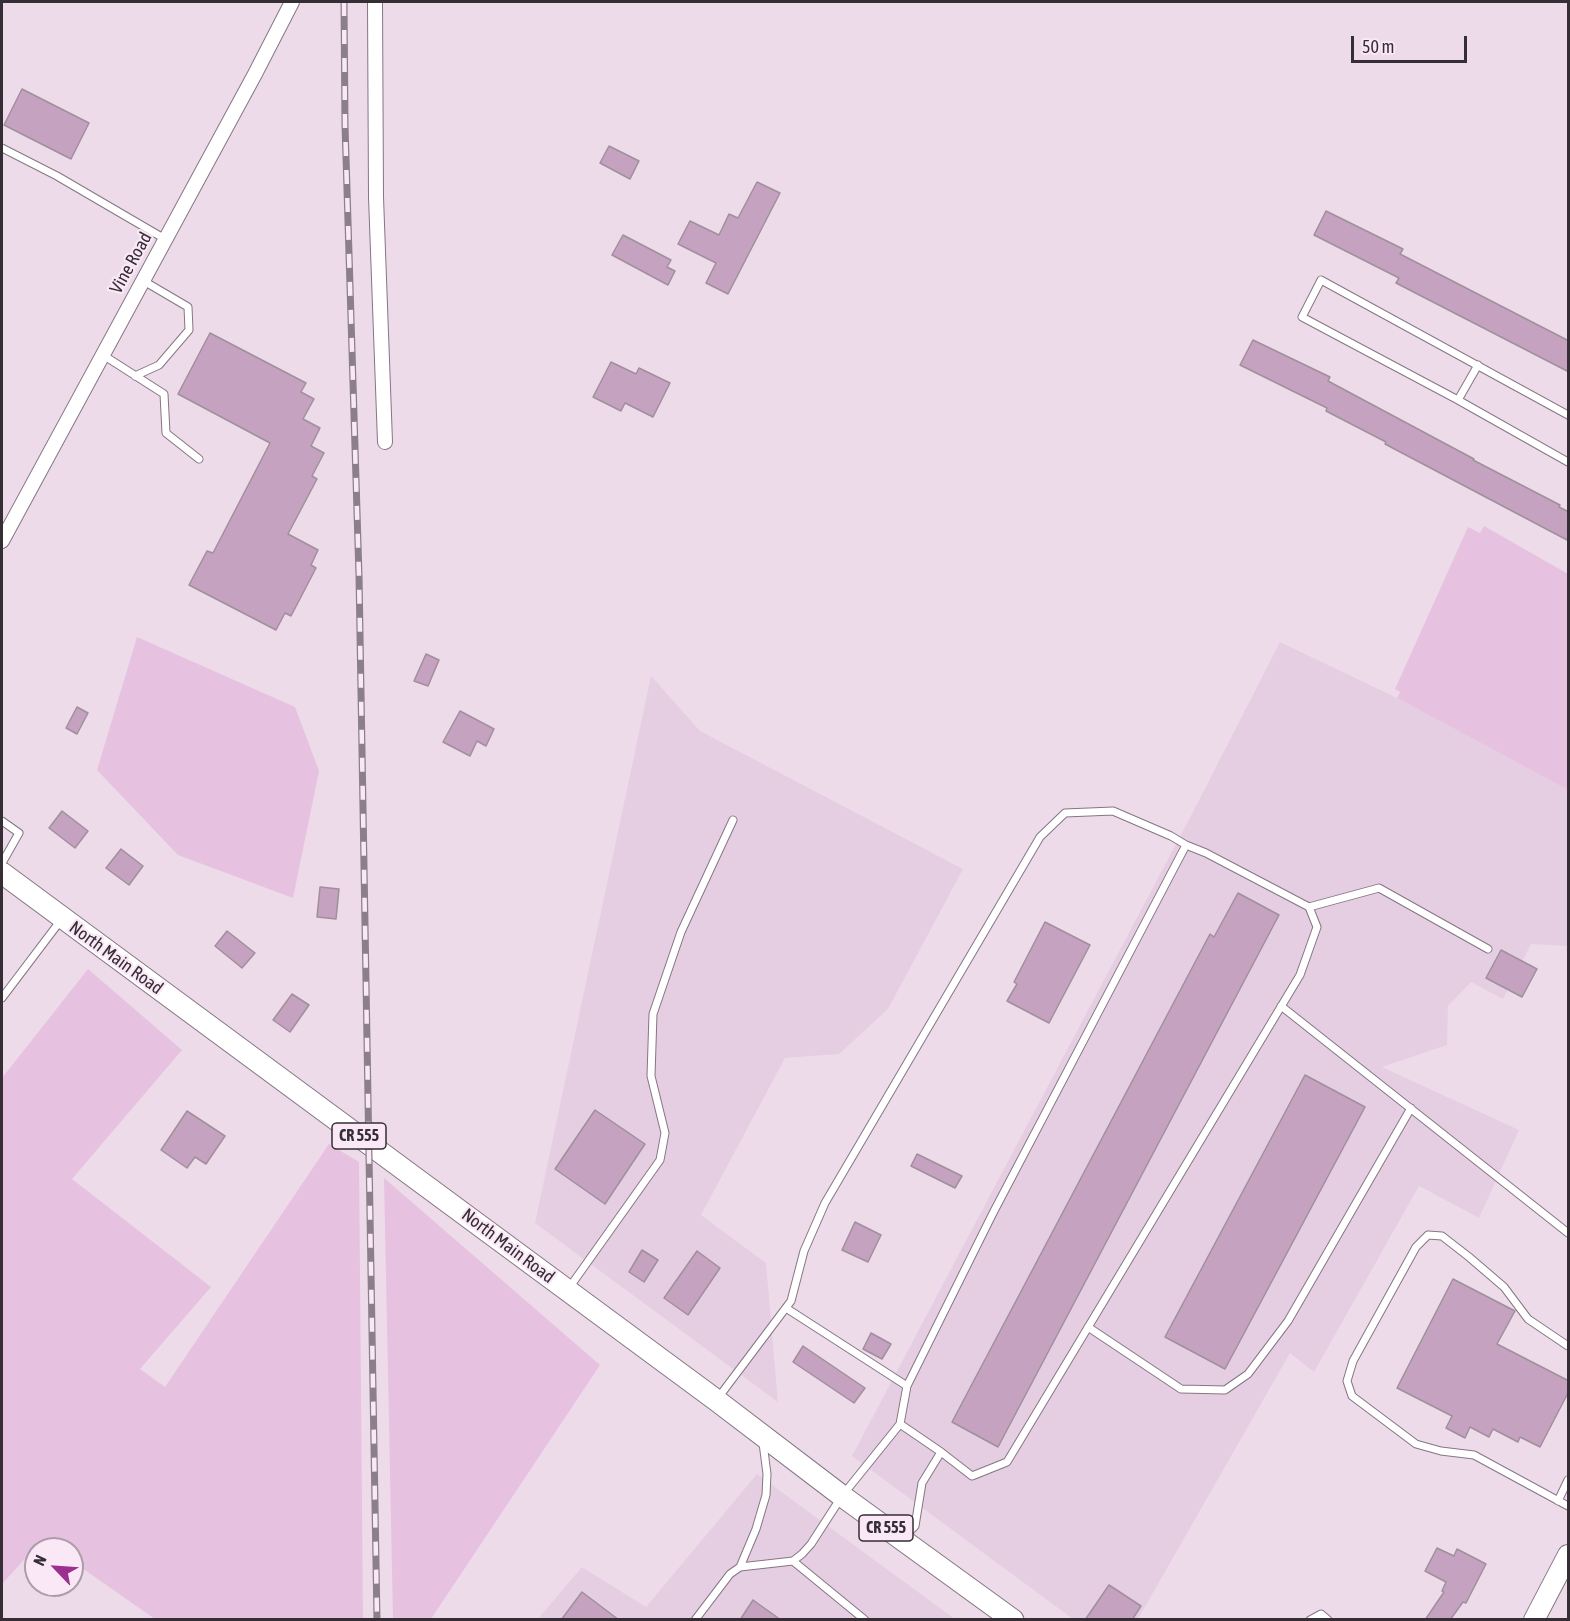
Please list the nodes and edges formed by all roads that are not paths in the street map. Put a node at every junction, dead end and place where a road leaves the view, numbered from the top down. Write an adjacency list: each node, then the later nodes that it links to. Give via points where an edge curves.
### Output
1 (292, 2): 4 (street, Vine Road)
2 (375, 2): 11 (street, via 376,197)
3 (2, 148): 4 (lane)
4 (165, 239): 5 (street, Vine Road)
5 (142, 280): 6 (street, Vine Road); 8 (lane, via 188,308 189,330 159,365)
6 (102, 355): 8 (lane); 14 (street, Vine Road)
7 (1478, 365): 9 (lane); 9 (lane, via 1321,280 1302,317); 10 (lane)
8 (135, 376): 12 (lane, via 164,394 166,433)
9 (1458, 400): 13 (lane)
10 (1569, 414)
11 (385, 442)
12 (199, 459)
13 (1569, 462)
14 (2, 541)
15 (733, 820): 27 (lane, via 681,932 653,1014 651,1076 665,1133 660,1160)
16 (2, 821): 18 (lane, via 19,833)
17 (1186, 845): 20 (lane); 28 (lane, via 1113,811 1065,813 1040,837 825,1203); 31 (lane)
18 (2, 863)
19 (2, 873): 21 (main road, North Main Road / CR 555)
20 (1309, 907): 22 (lane, via 1379,888); 24 (lane, via 1317,927 1300,975)
21 (63, 918): 23 (lane); 27 (main road, North Main Road / CR 555)
22 (1488, 949)
23 (2, 998)
24 (1281, 1006): 25 (lane); 29 (lane)
25 (1411, 1108): 26 (lane); 29 (lane, via 1288,1321 1248,1374 1225,1390 1181,1389)
26 (1569, 1233)
27 (568, 1290): 32 (main road, North Main Road / CR 555)
28 (786, 1308): 31 (lane); 32 (lane)
29 (1089, 1327): 35 (lane, via 1007,1462 972,1476)
30 (1569, 1346): 38 (lane, via 1528,1319 1503,1287 1469,1257 1442,1236 1428,1235 1416,1247 1353,1362 1347,1382 1352,1396 1416,1444 1474,1455)
31 (907, 1386): 33 (lane)
32 (716, 1400): 34 (main road, North Main Road / CR 555)
33 (900, 1424): 35 (lane); 37 (lane)
34 (761, 1435): 37 (main road, North Main Road / CR 555); 43 (lane, via 766,1496)
35 (941, 1452): 40 (lane, via 922,1482 915,1526)
36 (1569, 1480): 38 (lane)
37 (842, 1496): 40 (main road, North Main Road / CR 555); 42 (lane, via 811,1544)
38 (1558, 1501): 39 (lane)
39 (1569, 1506)
40 (902, 1539): 46 (main road, North Main Road / CR 555)
41 (1569, 1555): 49 (street)
42 (793, 1561): 43 (lane); 45 (lane)
43 (740, 1567): 44 (lane, via 730,1574)
44 (695, 1620)
45 (865, 1620)
46 (1013, 1620)
47 (1310, 1620): 48 (lane, via 1321,1614)
48 (1328, 1620)
49 (1534, 1620)

